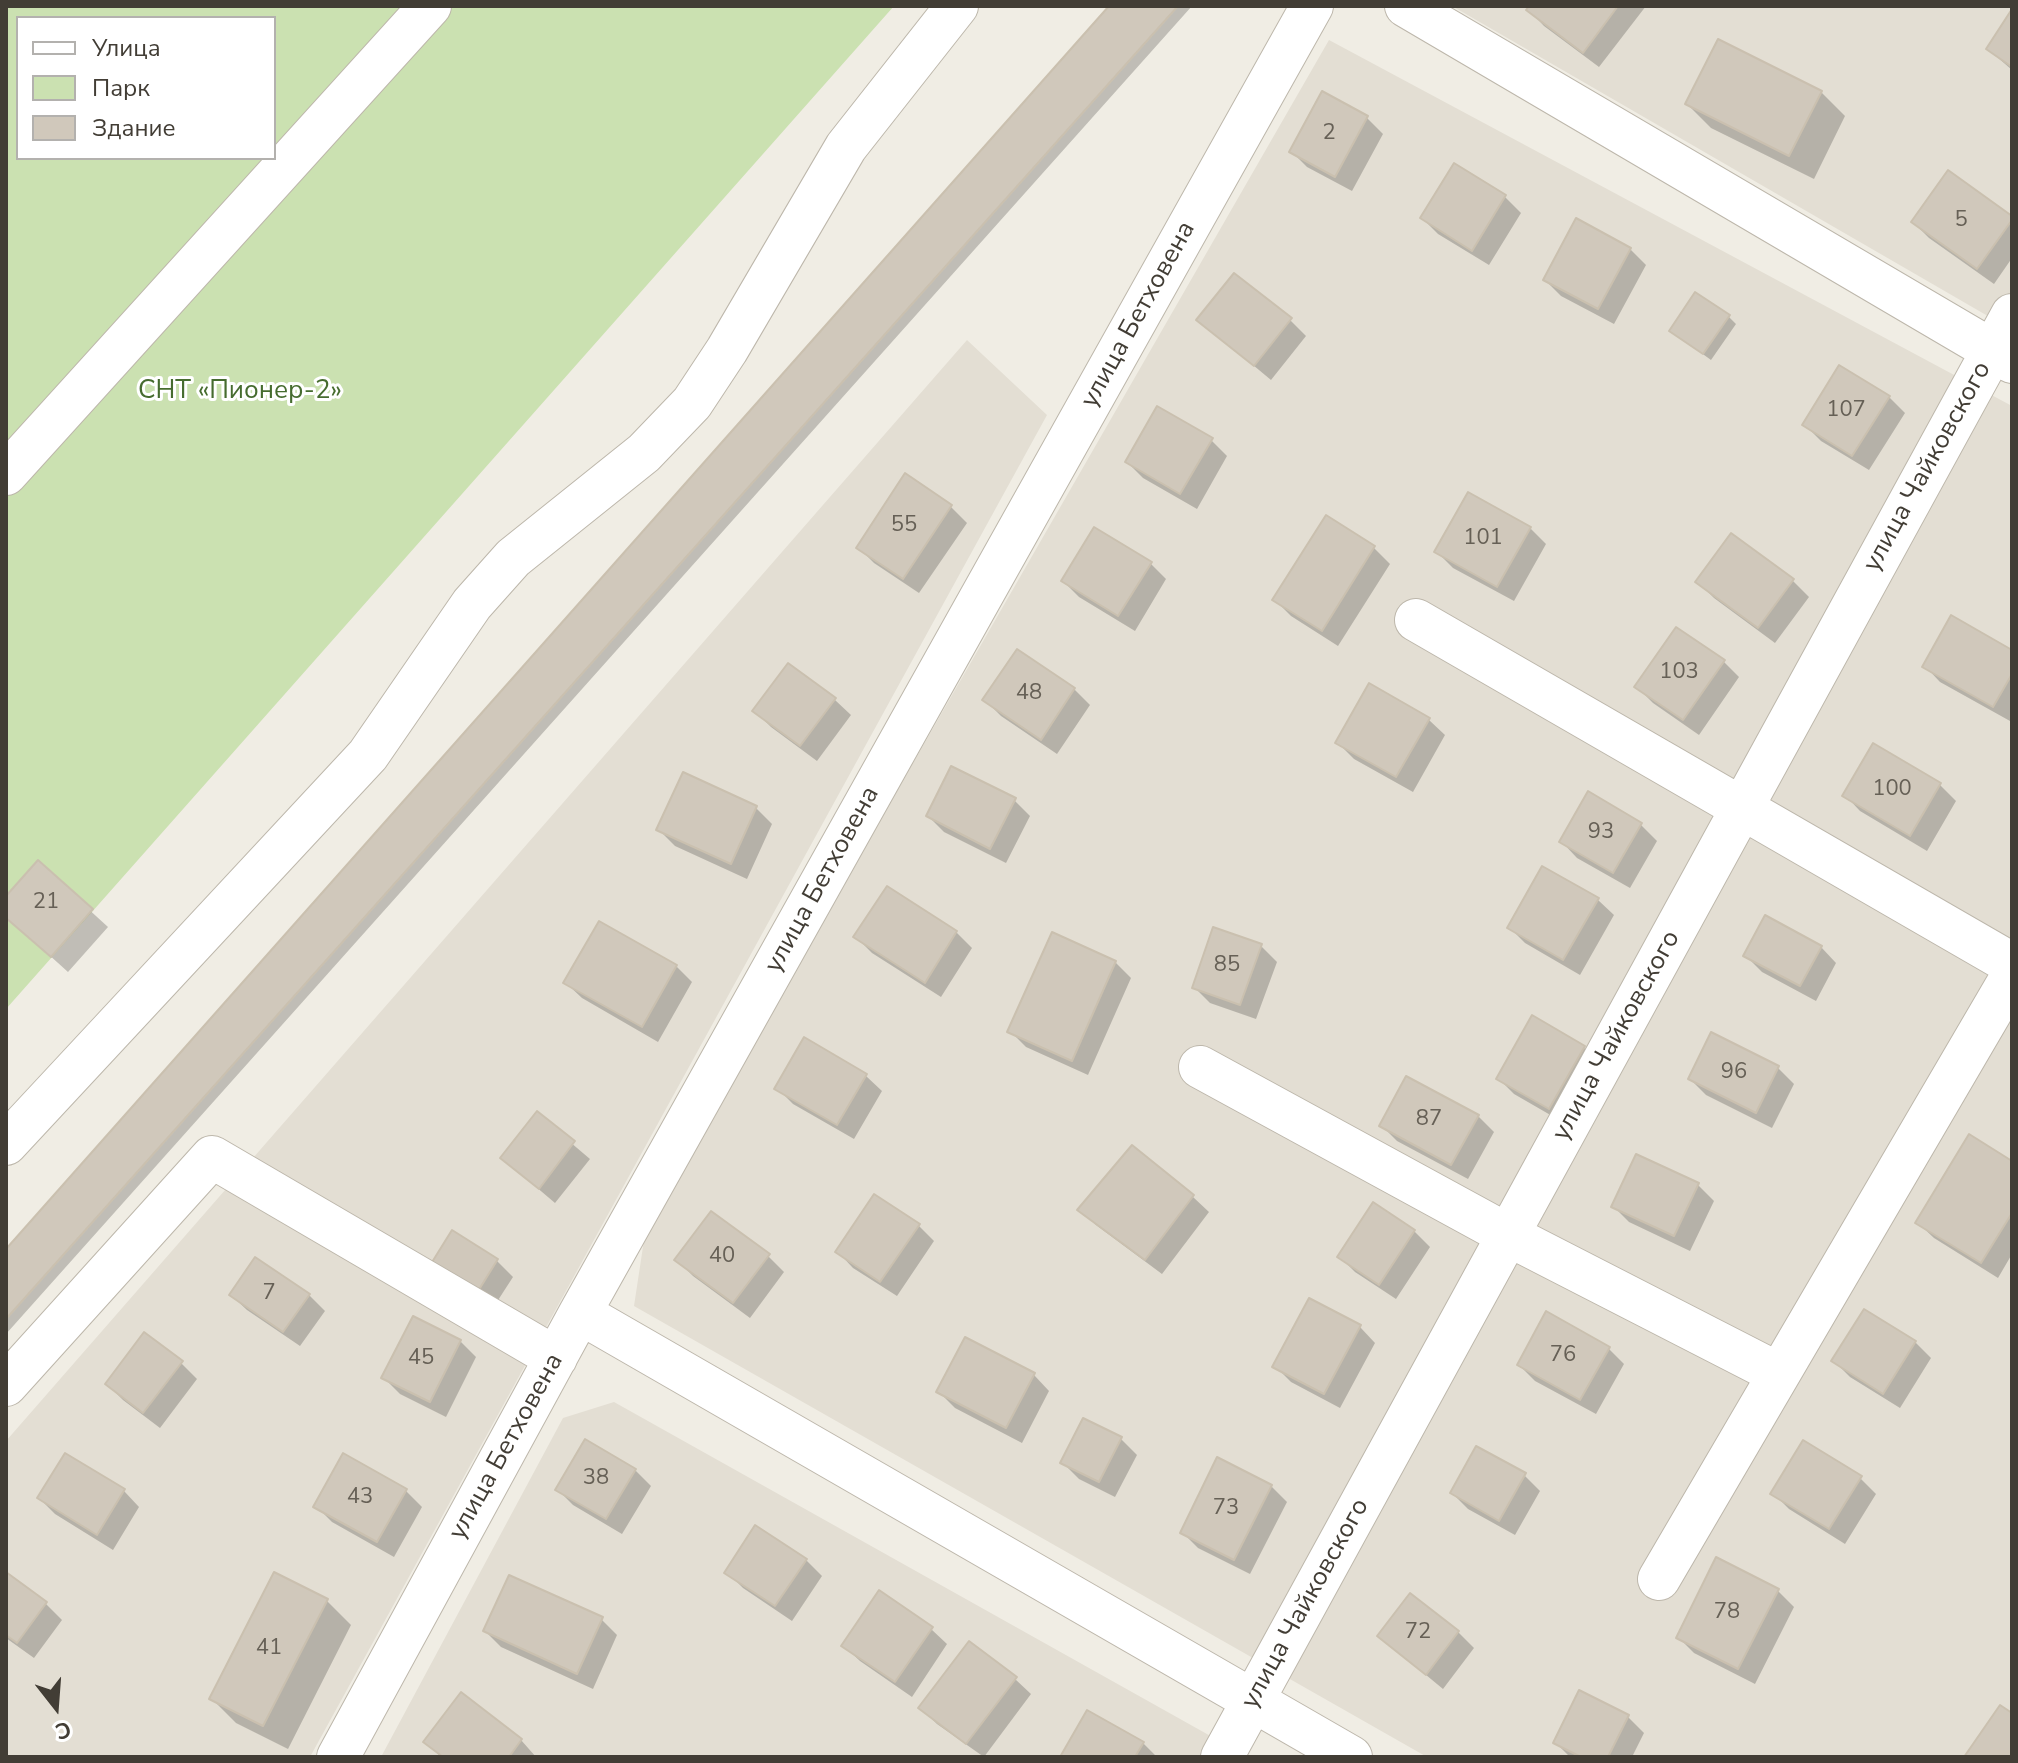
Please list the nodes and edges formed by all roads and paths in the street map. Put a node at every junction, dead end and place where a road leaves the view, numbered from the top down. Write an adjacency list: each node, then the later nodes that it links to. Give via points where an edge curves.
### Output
1 (430, 6): 7 (street)
2 (957, 6): 13 (street, via 846,147 692,403 644,453 513,558 472,604 368,755)
3 (1312, 6): 15 (street, улица Бетховена)
4 (1406, 6): 6 (street)
5 (2012, 315): 6 (street, улица Чайковского)
6 (2002, 356): 9 (street, улица Чайковского)
7 (6, 474)
8 (1416, 620): 9 (street)
9 (1742, 808): 10 (street); 14 (street, улица Чайковского)
10 (2012, 964)
11 (2012, 976): 17 (street)
12 (1200, 1067): 14 (street)
13 (6, 1144)
14 (1508, 1235): 17 (street); 20 (street, улица Чайковского)
15 (580, 1313): 16 (street, улица Бетховена); 20 (street)
16 (556, 1358): 18 (street, via 212,1157); 21 (street, улица Бетховена)
17 (1779, 1374): 19 (street)
18 (6, 1385)
19 (1659, 1579)
20 (1253, 1701): 22 (street, улица Чайковского); 23 (street)
21 (338, 1757)
22 (1222, 1757)
23 (1351, 1757)

